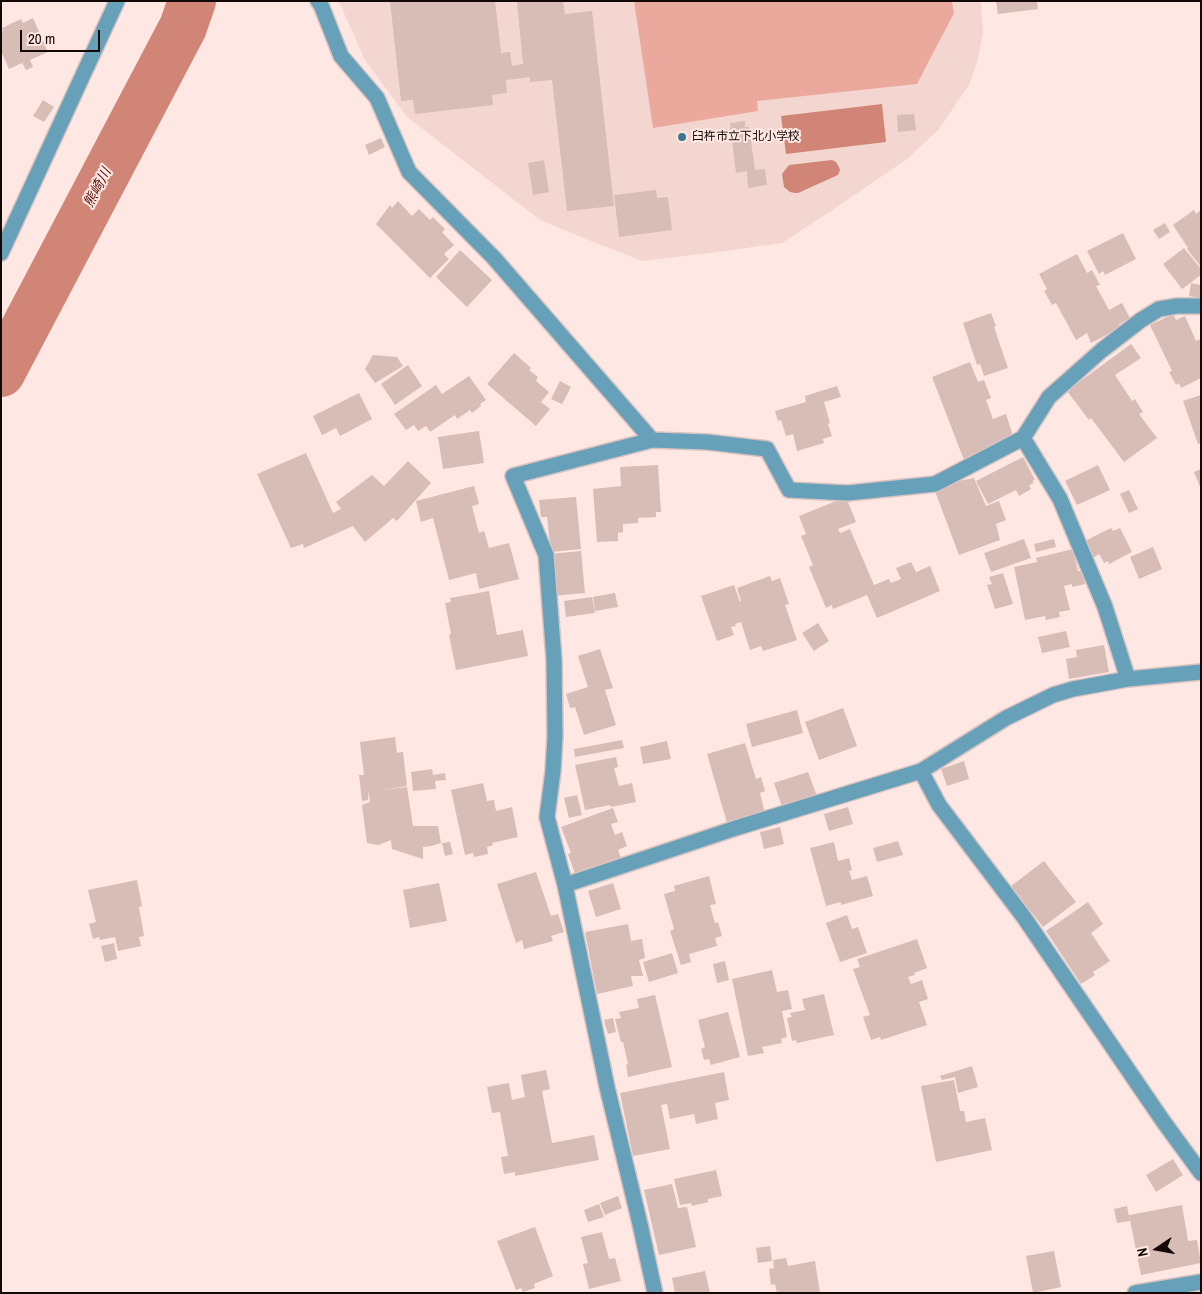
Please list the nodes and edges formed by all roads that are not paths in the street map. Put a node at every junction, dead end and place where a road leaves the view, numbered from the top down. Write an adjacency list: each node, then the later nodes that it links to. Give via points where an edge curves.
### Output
1 (117, 1): 3 (street)
2 (318, 1): 6 (street, via 341,56 376,98 409,172 494,258)
3 (1, 254)
4 (1201, 306): 5 (street, via 1160,309 1141,320 1049,397)
5 (1023, 438): 6 (street, via 935,484 848,493 789,490 767,449); 8 (street, via 1060,499 1105,607)
6 (652, 440): 10 (street, via 513,476 546,554 554,659 555,736 547,817)
7 (1201, 672): 8 (street)
8 (1128, 679): 9 (street, via 1053,695 1006,718)
9 (921, 771): 10 (street); 11 (street, via 939,805 1023,916)
10 (565, 885): 13 (street)
11 (1201, 1173)
12 (1201, 1282): 14 (street)
13 (655, 1293)
14 (1135, 1293)

